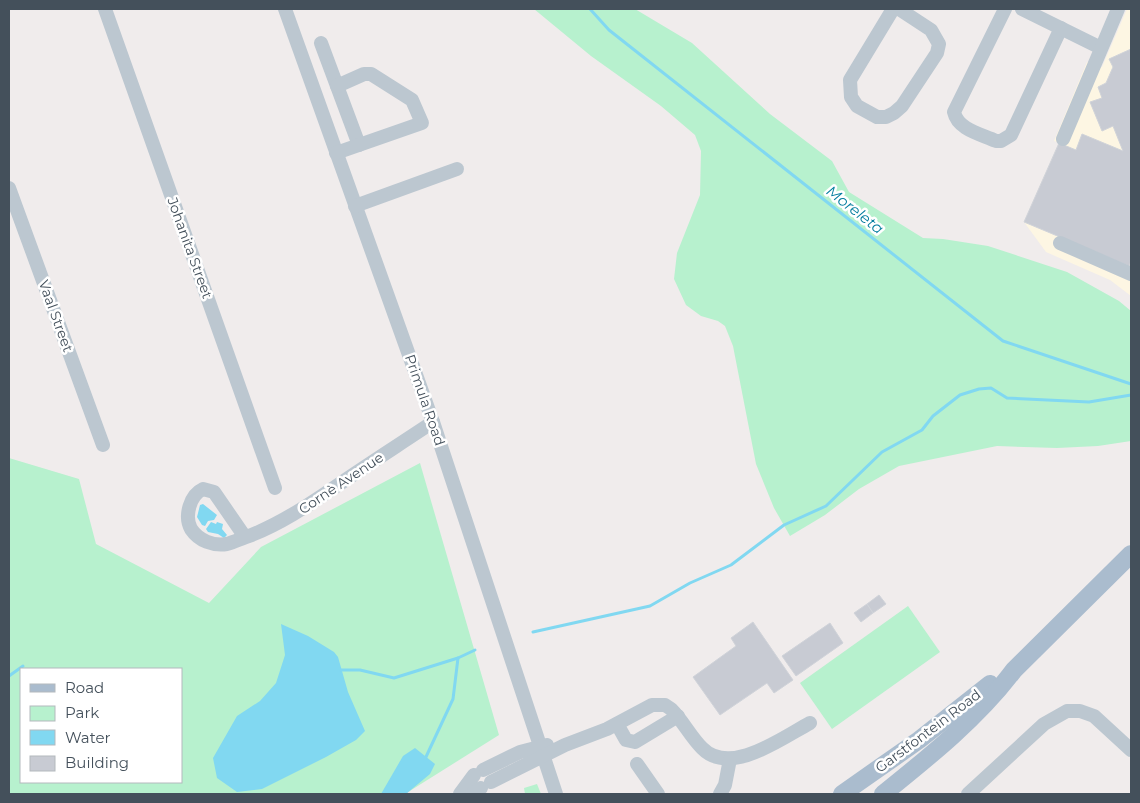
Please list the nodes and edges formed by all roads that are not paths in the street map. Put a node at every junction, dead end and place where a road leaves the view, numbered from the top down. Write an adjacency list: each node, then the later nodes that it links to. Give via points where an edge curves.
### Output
1 (105, 9): 22 (street, Johanita Street)
2 (284, 9): 14 (street, Primula Road)
3 (894, 9): 4 (street, via 850,80 851,97 857,106 877,117 886,117 902,106 937,53 939,44 931,30)
4 (899, 9)
5 (1005, 9): 8 (street, via 954,112 964,127 996,141 1010,134)
6 (1022, 9): 8 (street)
7 (1118, 9): 10 (street)
8 (1061, 28): 10 (street)
9 (321, 43): 11 (street)
10 (1101, 48): 12 (street)
11 (338, 86): 13 (street); 13 (street, via 371,74 412,100 422,122)
12 (1063, 139)
13 (360, 145): 14 (street)
14 (336, 153): 17 (street, Primula Road)
15 (457, 169): 17 (street)
16 (9, 188): 21 (street, Vaal Street)
17 (355, 206): 20 (street, Primula Road)
18 (1060, 242): 19 (street)
19 (1131, 274)
20 (433, 422): 23 (street, Cornè Avenue, via 295,514); 30 (street, Primula Road)
21 (103, 445)
22 (275, 488)
23 (245, 537): 23 (street, Cornè Avenue, via 214,492 203,489 198,492 191,502 188,517 197,536 218,544)
24 (1131, 554): 25 (main road, Garstfontein Road)
25 (1014, 670): 40 (main road, Garstfontein Road, via 996,679 919,740); 41 (main road, Garstfontein Road, via 962,726)
26 (678, 716): 28 (street, via 660,704 644,708); 28 (street, via 635,742 626,740); 32 (street, via 703,749 716,757)
27 (810, 723): 32 (street, via 753,754)
28 (617, 724): 30 (street)
29 (1131, 750): 42 (street, via 1094,716 1067,711 1044,724)
30 (542, 751): 31 (street); 34 (street); 37 (street, Primula Road)
31 (509, 756): 34 (street); 36 (street, via 478,773)
32 (730, 759): 39 (street)
33 (637, 764): 38 (street)
34 (514, 770): 35 (street)
35 (481, 788)
36 (460, 794)
37 (556, 794)
38 (658, 794)
39 (720, 794)
40 (842, 794)
41 (883, 794)
42 (968, 794)

